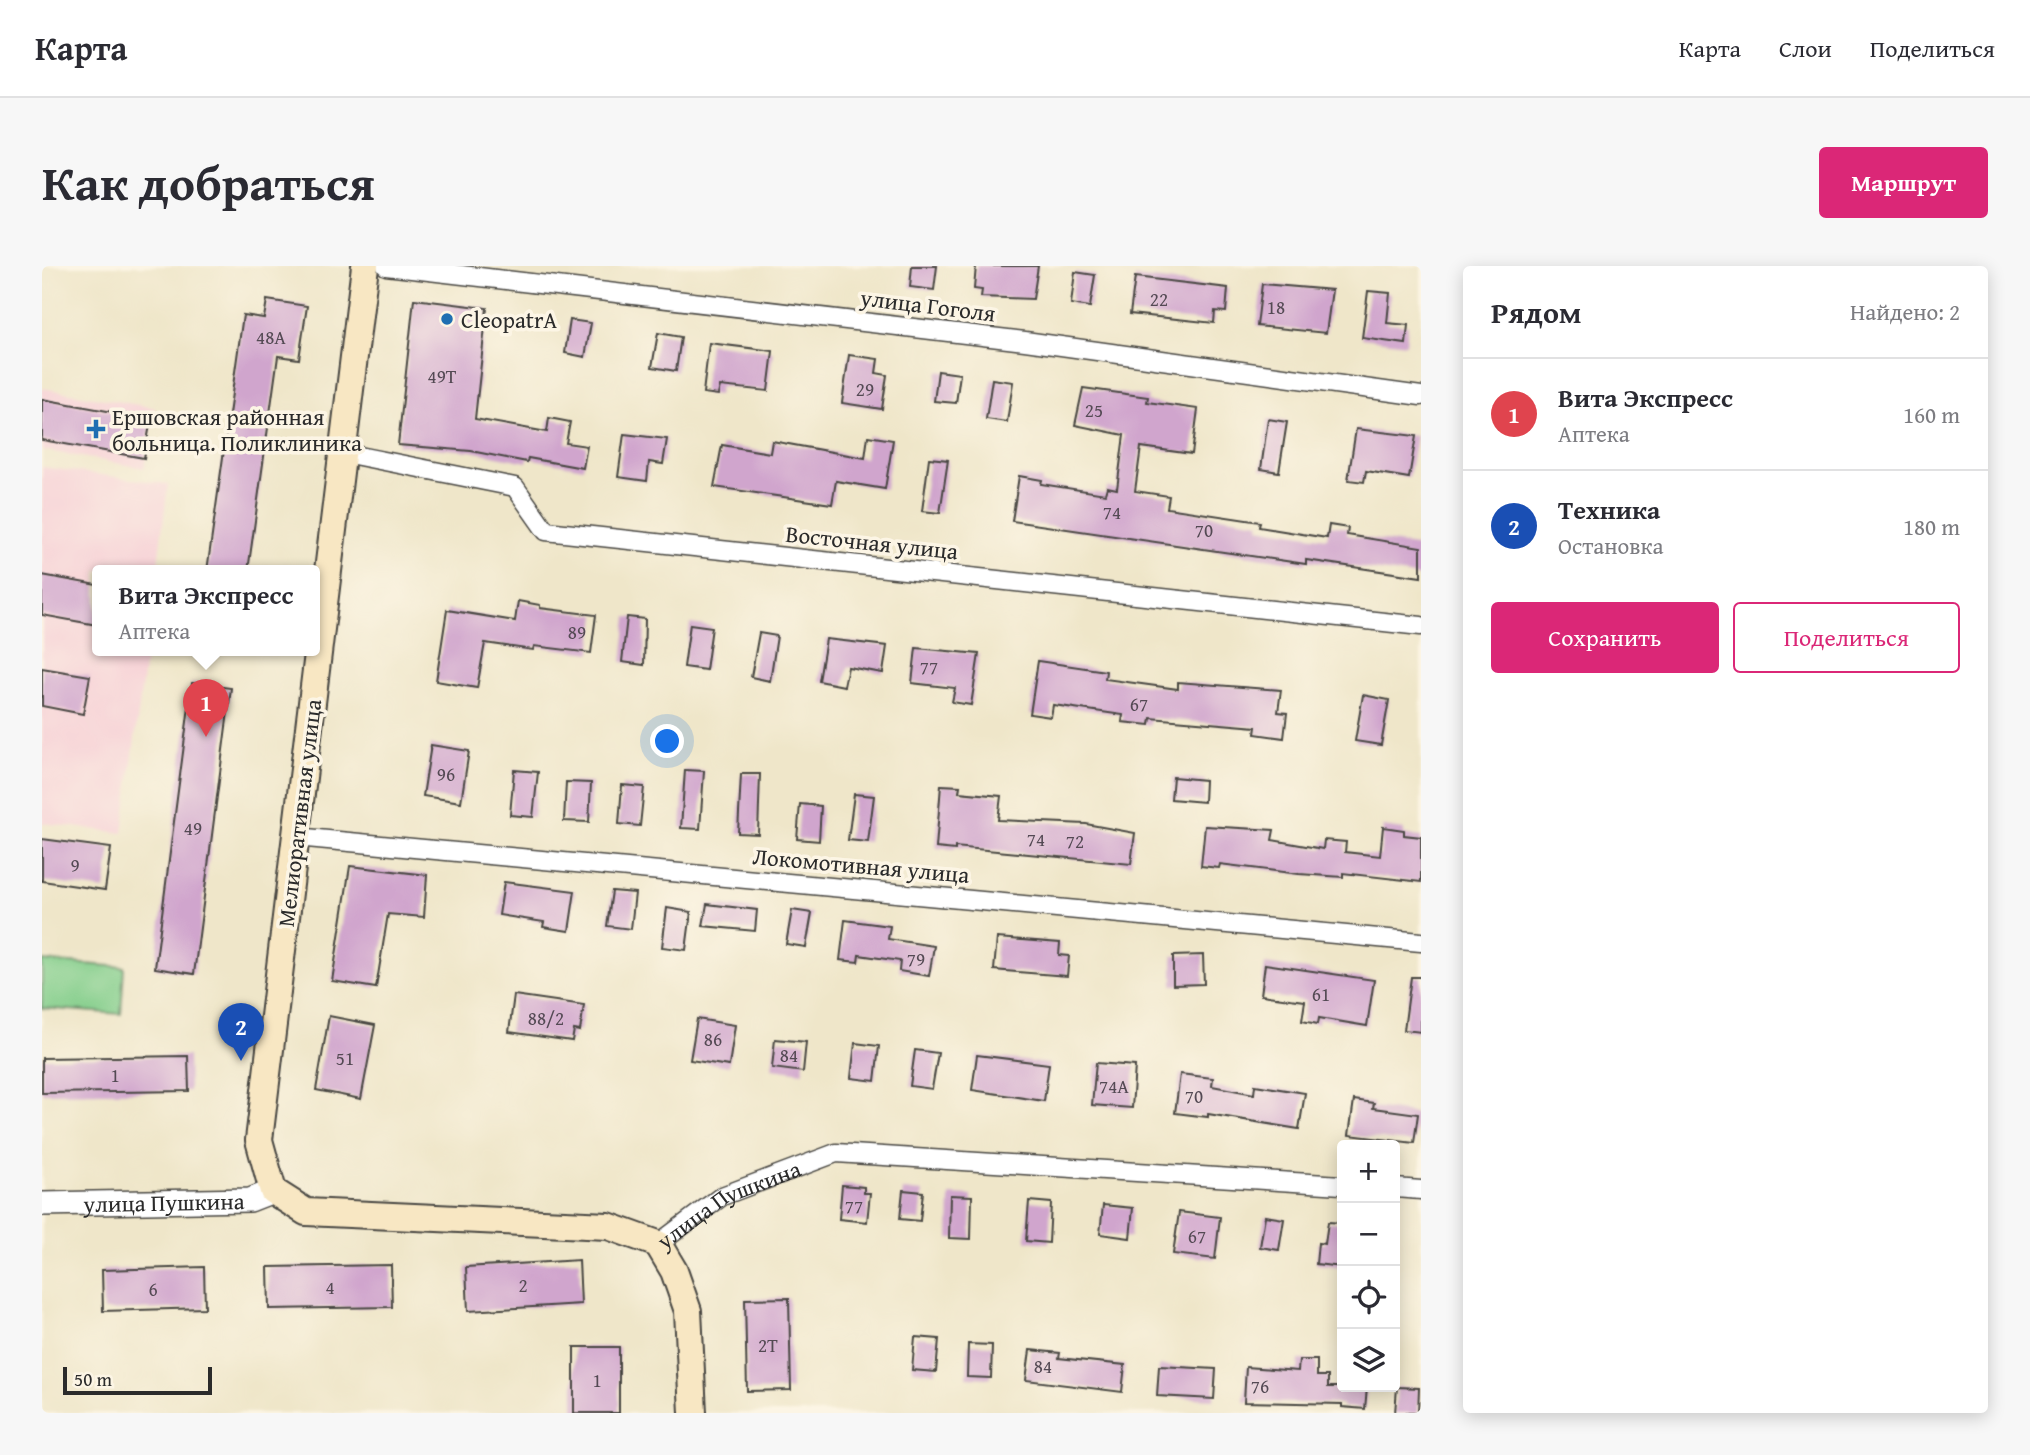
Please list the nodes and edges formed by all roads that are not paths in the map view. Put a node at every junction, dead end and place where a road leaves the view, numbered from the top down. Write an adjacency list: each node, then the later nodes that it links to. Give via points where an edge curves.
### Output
1 (365, 266): 4 (main road, Мелиоративная улица)
2 (386, 266): 3 (street, улица Гоголя, via 1026,341)
3 (1421, 396)
4 (344, 453): 5 (street, Восточная улица, via 515,487 546,531); 6 (main road, Мелиоративная улица)
5 (1421, 626)
6 (320, 645)
7 (319, 656): 8 (main road, Мелиоративная улица)
8 (296, 837): 9 (street, Локомотивная улица); 13 (main road, Мелиоративная улица, via 259,1140)
9 (1421, 942)
10 (1337, 1185): 15 (street, улица Пушкина, via 836,1153 722,1196)
11 (1400, 1188): 12 (street)
12 (1421, 1190)
13 (273, 1191): 14 (street, улица Пушкина, via 250,1200); 15 (main road, улица Пушкина, via 306,1212 608,1226)
14 (42, 1204)
15 (658, 1244): 16 (main road, via 674,1271 688,1311)
16 (693, 1413)

